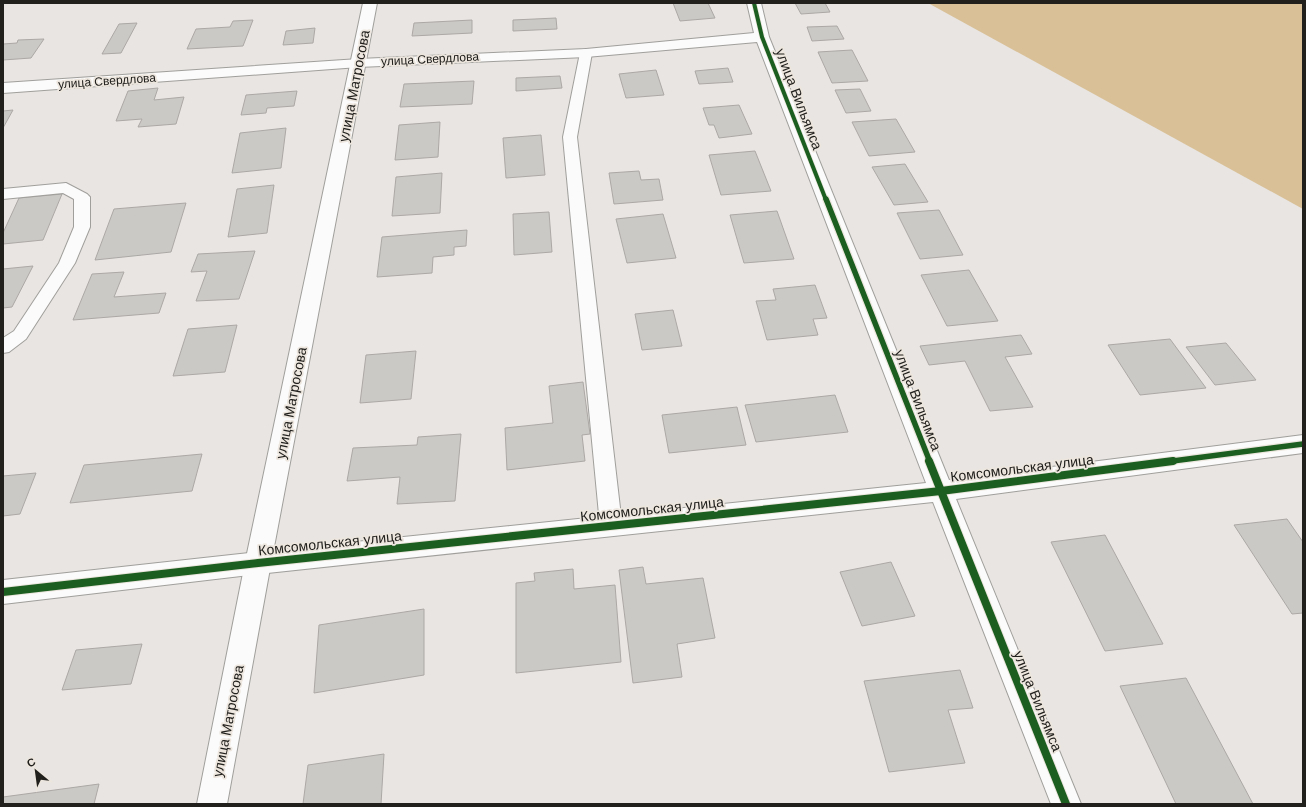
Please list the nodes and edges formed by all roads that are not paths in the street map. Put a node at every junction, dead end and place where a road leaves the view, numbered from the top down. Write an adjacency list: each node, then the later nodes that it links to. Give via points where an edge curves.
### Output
1 (370, 3): 5 (street, улица Матросова)
2 (754, 3): 3 (street, улица Вильямса)
3 (762, 37): 4 (street, улица Свердлова); 10 (street, улица Вильямса)
4 (586, 52): 5 (street, улица Свердлова); 11 (lane, via 570,137)
5 (359, 63): 6 (street, улица Свердлова); 12 (street, улица Матросова)
6 (3, 88)
7 (3, 194): 8 (lane, via 66,188 82,197 82,227 67,263 24,329)
8 (3, 347)
9 (1303, 444): 10 (street, Комсомольская улица)
10 (941, 491): 11 (street, Комсомольская улица); 15 (street, улица Вильямса)
11 (611, 525): 12 (street, Комсомольская улица)
12 (258, 563): 13 (street, Комсомольская улица); 14 (street, улица Матросова)
13 (3, 592)
14 (212, 804)
15 (1066, 804)

